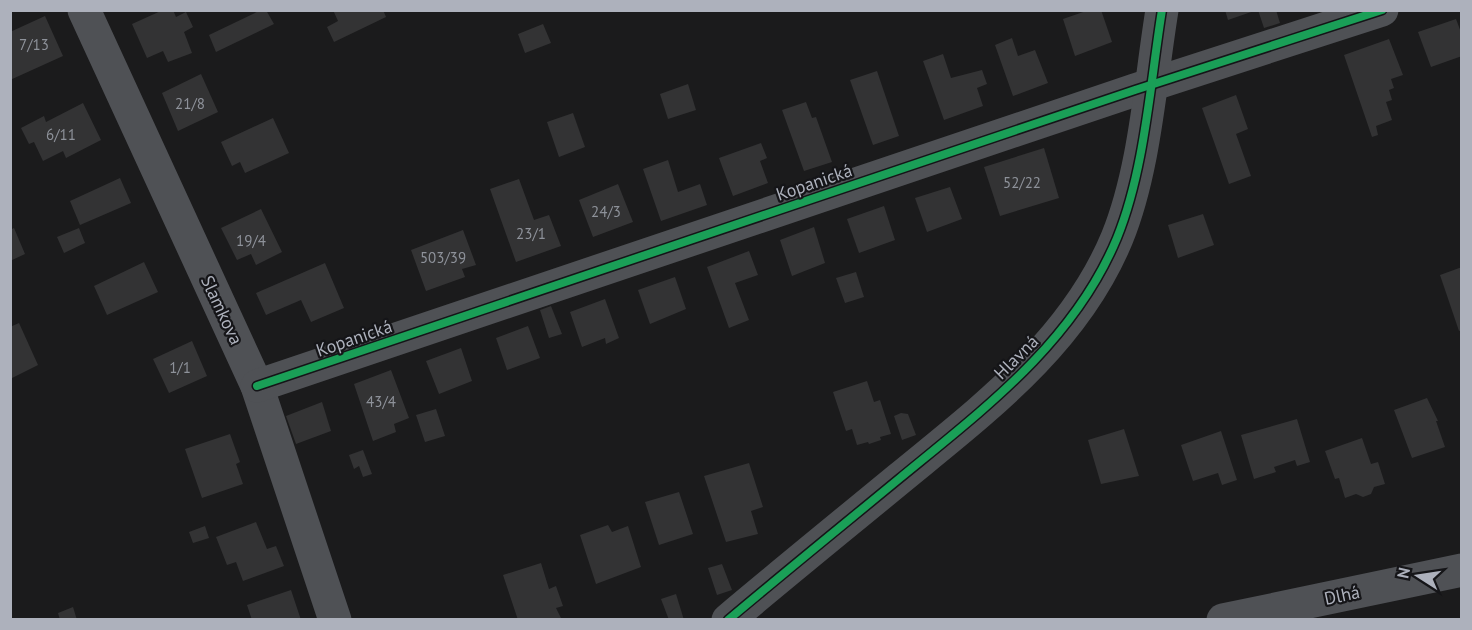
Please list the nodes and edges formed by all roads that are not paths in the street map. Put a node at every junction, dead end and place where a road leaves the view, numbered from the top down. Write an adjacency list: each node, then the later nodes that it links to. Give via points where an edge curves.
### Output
1 (84, 10): 5 (street, Slamkova)
2 (1162, 10): 4 (street, Hlavná)
3 (1382, 10): 4 (street, Kopanická)
4 (1151, 85): 5 (street, Kopanická); 8 (street, Hlavná, via 1134,180 1117,237 1100,272 1057,337 993,402)
5 (257, 387): 7 (street, Slamkova)
6 (1461, 570): 9 (street, Dlhá)
7 (335, 620)
8 (728, 620)
9 (1223, 620)

